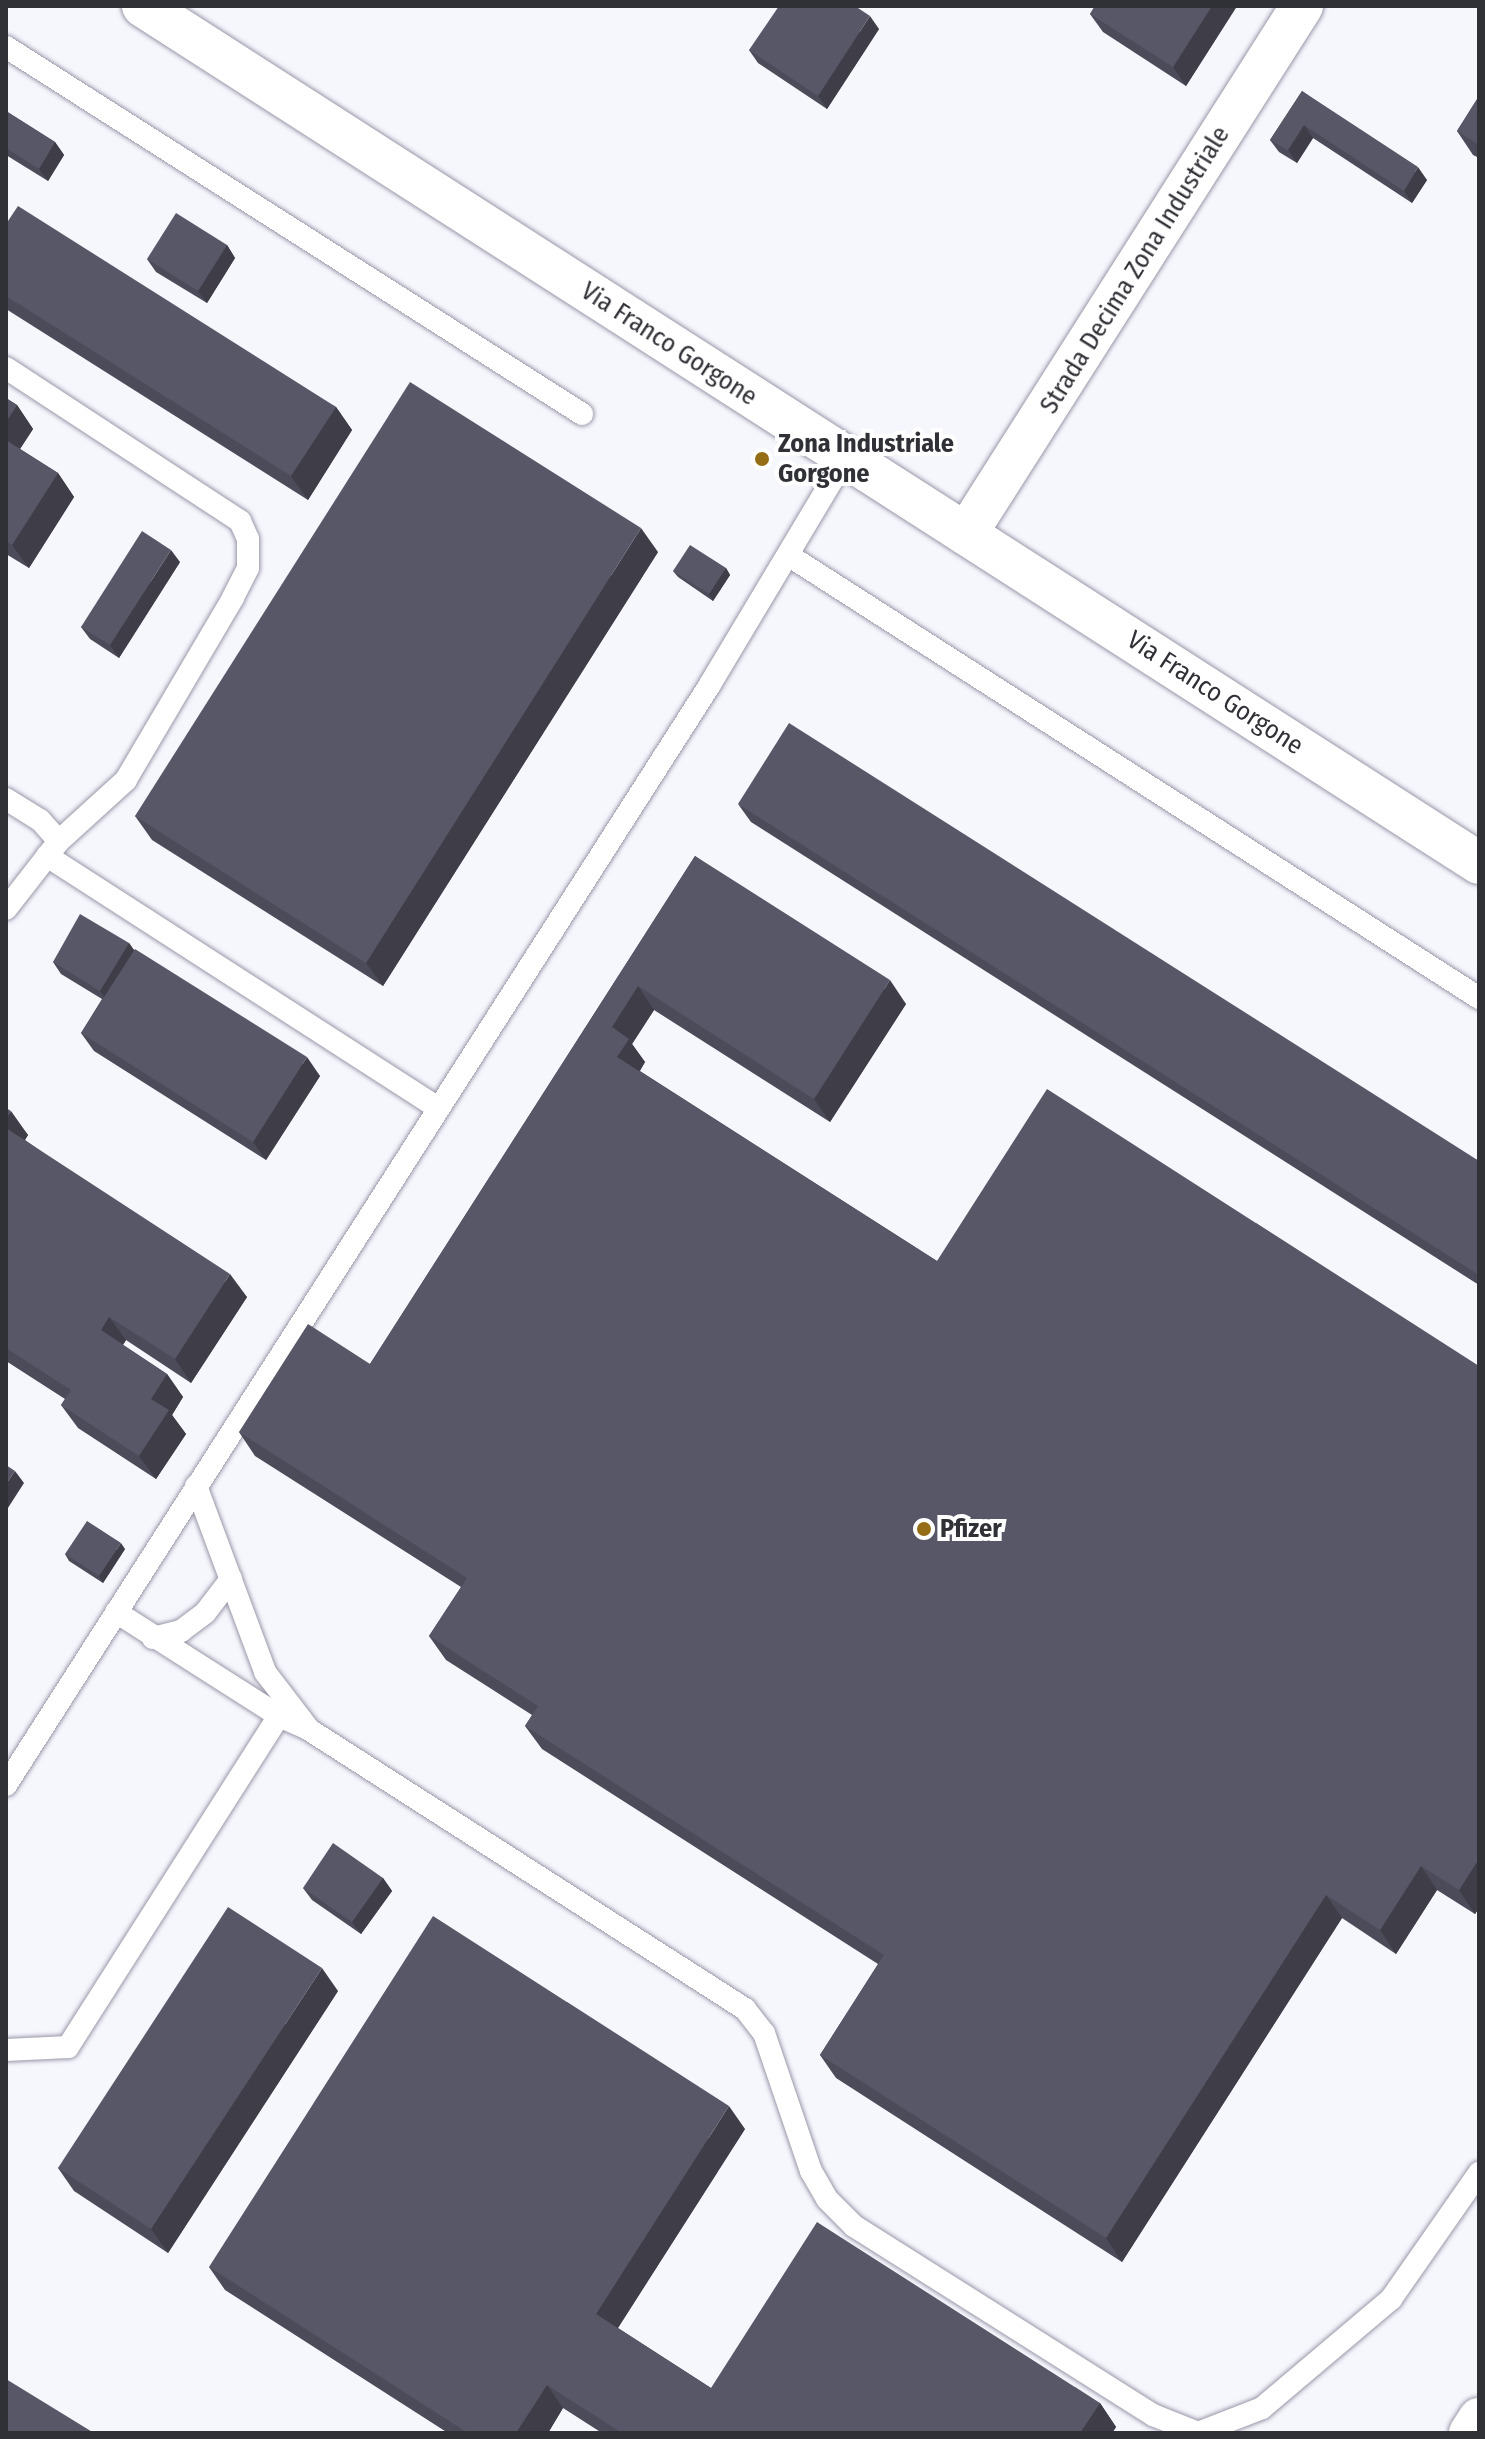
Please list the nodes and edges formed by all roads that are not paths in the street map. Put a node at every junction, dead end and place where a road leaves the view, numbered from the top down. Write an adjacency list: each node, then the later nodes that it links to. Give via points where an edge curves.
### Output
1 (143, 6): 6 (street, Via Franco Gorgone)
2 (1302, 6): 7 (street, Strada Decima Zona Industriale)
3 (6, 47): 5 (lane)
4 (6, 368): 10 (lane, via 240,521 248,539 248,568 233,598 126,780)
5 (582, 414)
6 (846, 457): 7 (street, Via Franco Gorgone); 8 (lane)
7 (966, 534): 11 (street, Via Franco Gorgone)
8 (788, 555): 13 (lane); 14 (lane)
9 (6, 799): 10 (lane, via 40,820)
10 (53, 849): 12 (lane); 14 (lane)
11 (1479, 863)
12 (6, 909)
13 (1479, 998)
14 (437, 1107): 15 (lane)
15 (196, 1486): 16 (lane); 17 (lane)
16 (231, 1579): 18 (lane, via 205,1613 181,1631); 20 (lane, via 265,1672)
17 (116, 1612): 18 (lane); 21 (lane)
18 (153, 1638): 19 (lane)
19 (279, 1716): 20 (lane); 22 (lane, via 68,2047)
20 (308, 1729): 23 (lane, via 745,2009 764,2033 811,2171 827,2199 854,2226 1153,2415 1198,2433 1262,2408 1391,2299)
21 (6, 1784)
22 (6, 2050)
23 (1479, 2173)
24 (1479, 2419): 25 (street)
25 (1470, 2433)

